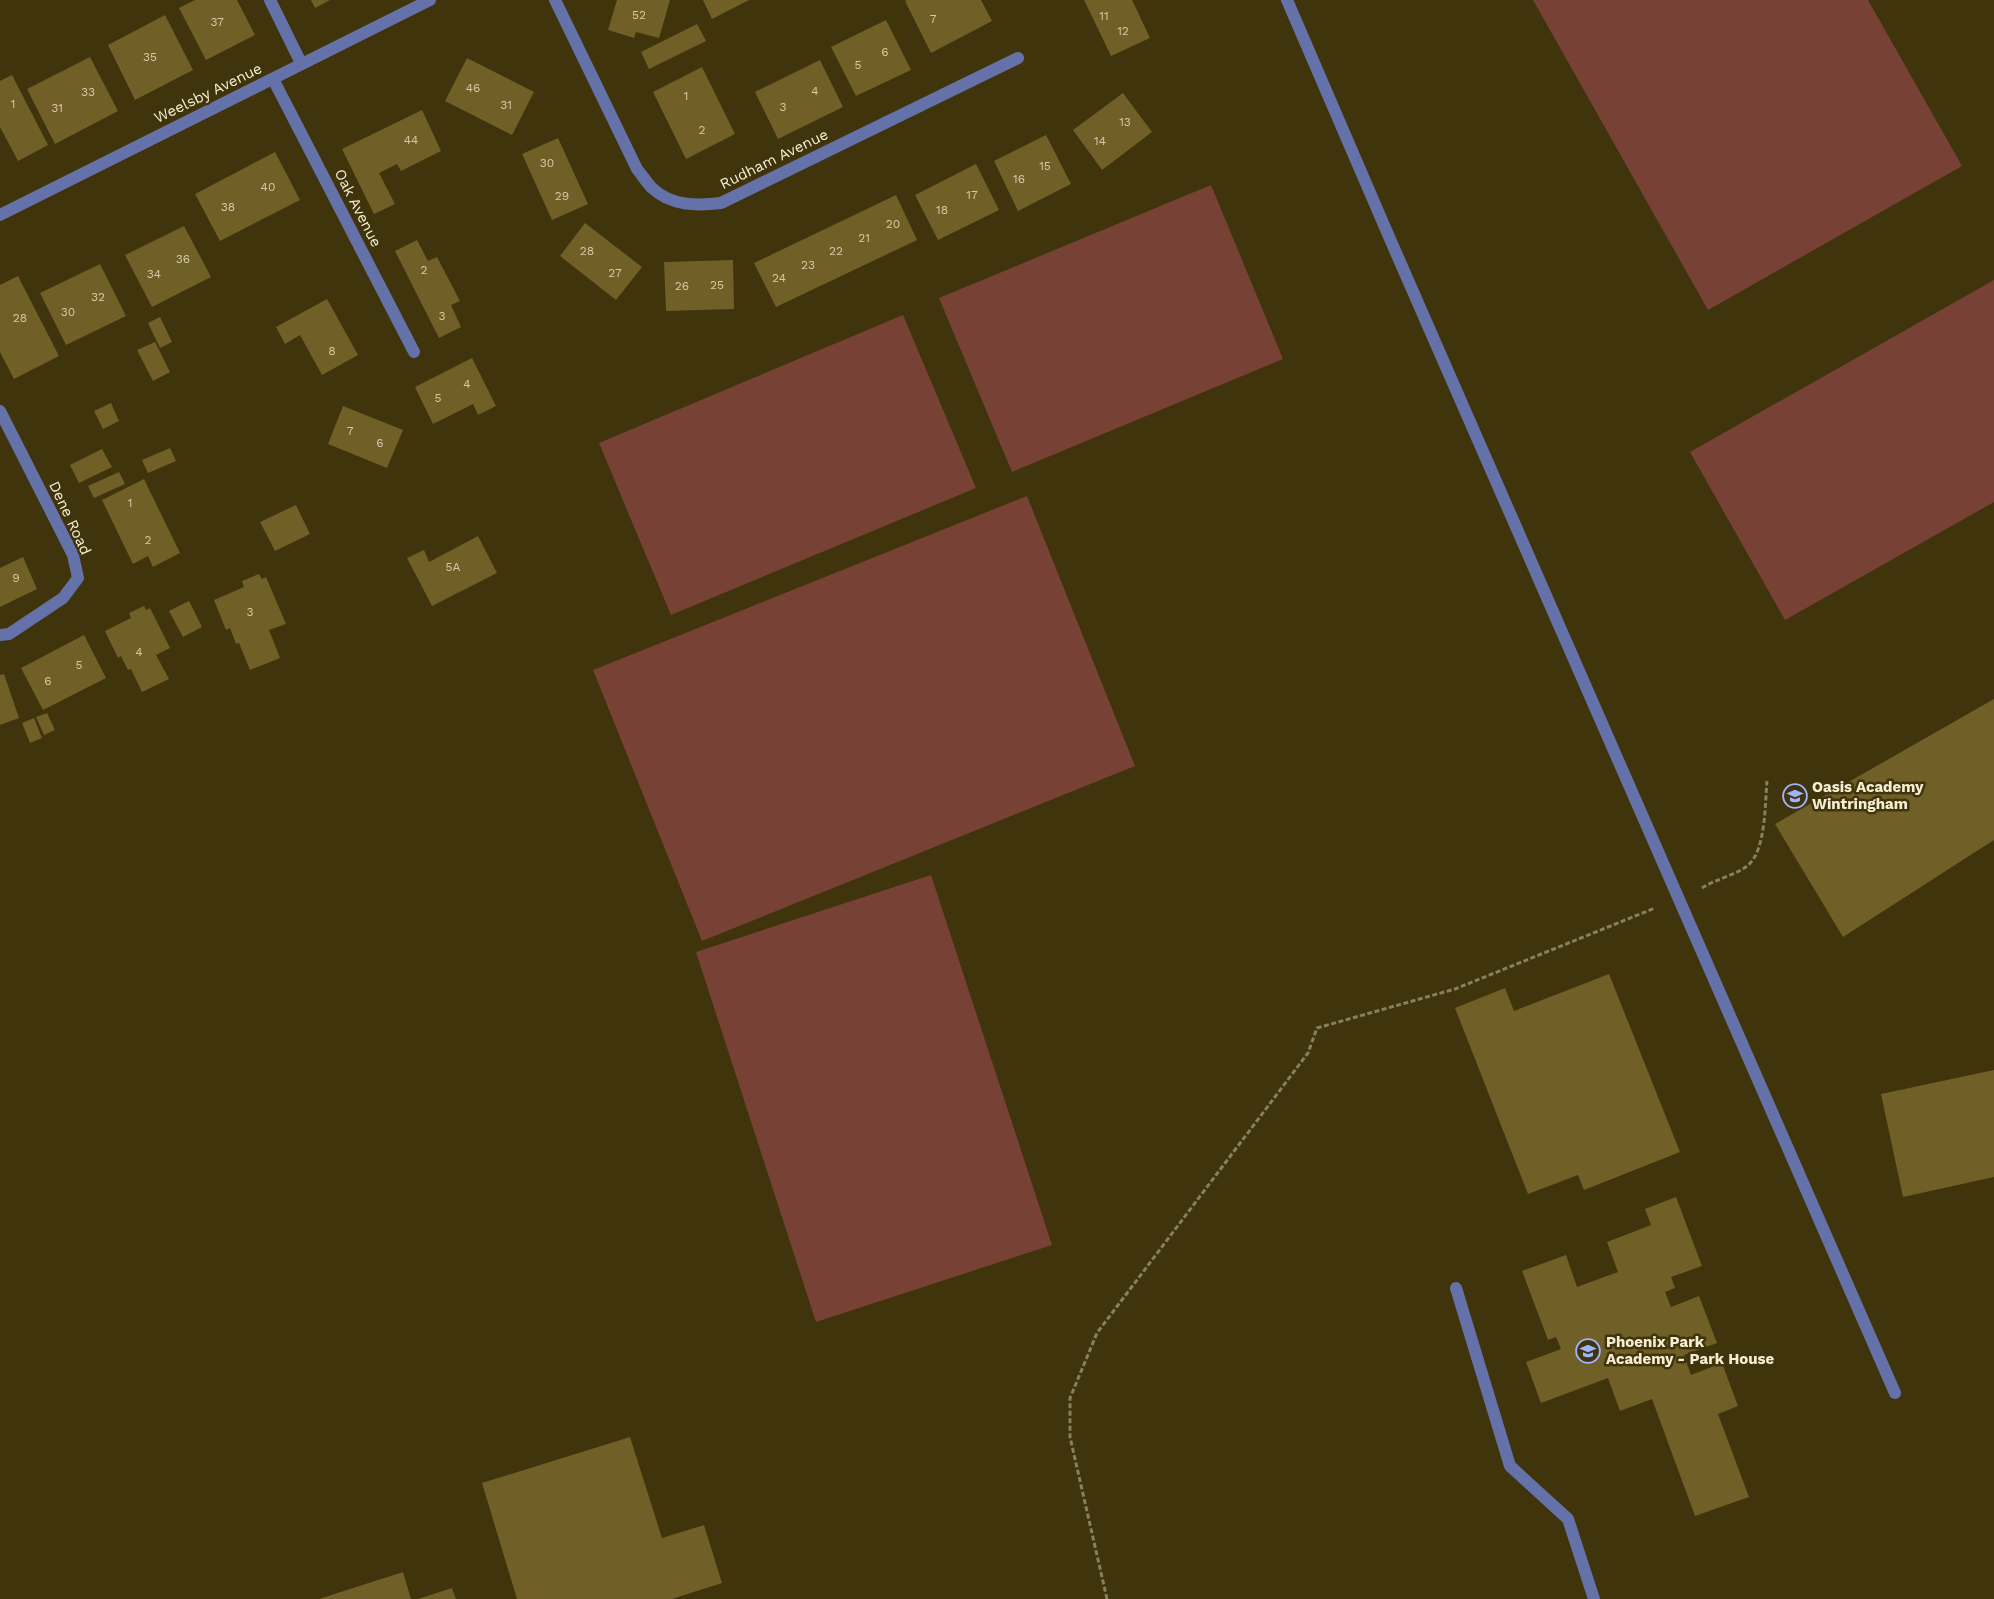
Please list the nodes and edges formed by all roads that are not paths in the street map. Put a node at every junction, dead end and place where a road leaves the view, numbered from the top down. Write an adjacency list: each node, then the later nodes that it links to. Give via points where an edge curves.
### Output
1 (270, 0): 6 (street)
2 (430, 0): 6 (street, Weelsby Avenue)
3 (555, 0): 5 (street, Rudham Avenue, via 638,169 653,189 677,202 700,206 721,203)
4 (1287, 0): 13 (street)
5 (1018, 58)
6 (301, 63): 7 (street, Weelsby Avenue)
7 (273, 79): 8 (street, Weelsby Avenue); 9 (street, Oak Avenue)
8 (0, 215)
9 (414, 352)
10 (0, 412): 11 (street, Dene Road, via 73,555 78,578 63,598 9,634)
11 (0, 635)
12 (1456, 1288): 14 (street, via 1510,1466 1568,1519)
13 (1895, 1393)
14 (1594, 1599)

